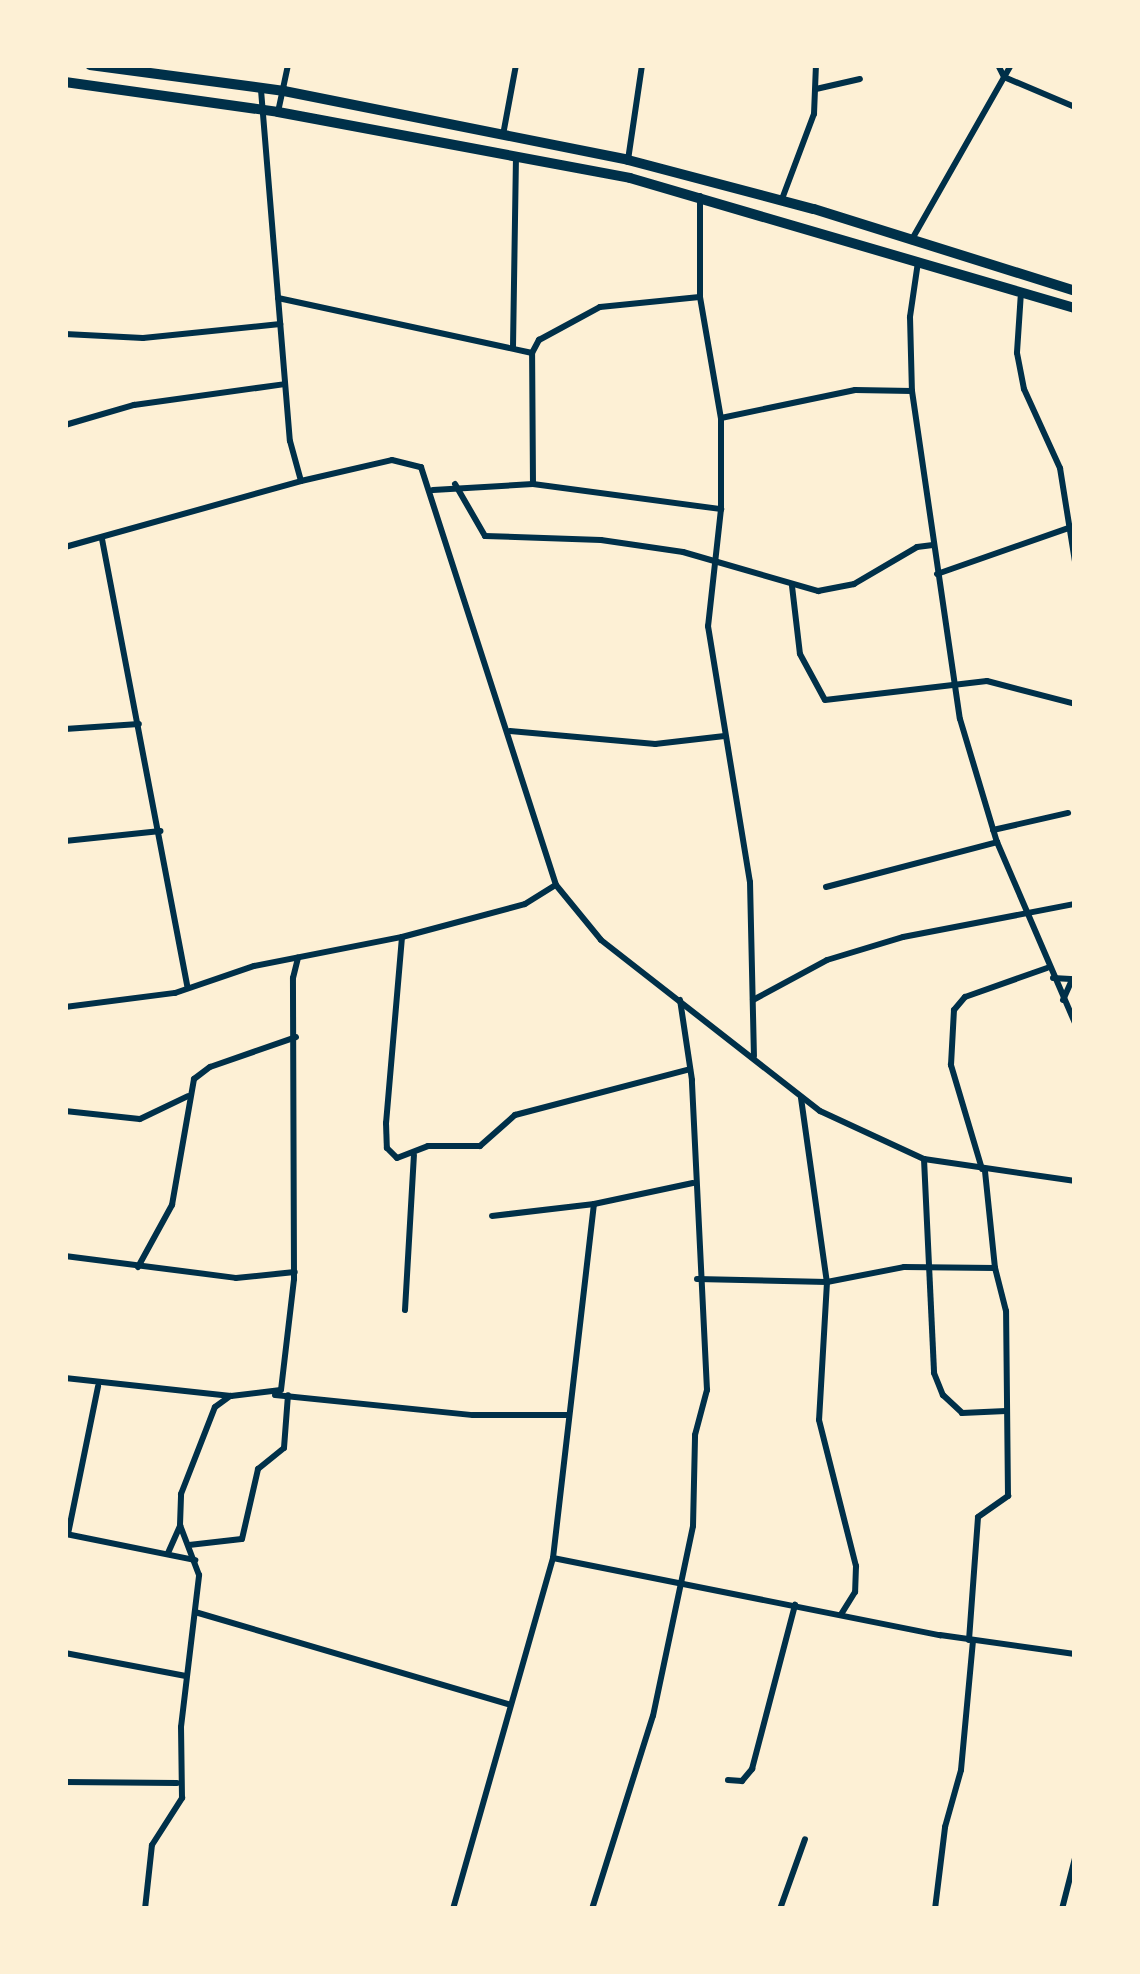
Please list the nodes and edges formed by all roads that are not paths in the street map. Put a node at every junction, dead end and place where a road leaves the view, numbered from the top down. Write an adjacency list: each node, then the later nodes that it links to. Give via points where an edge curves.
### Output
1 (90, 65): 12 (highway)
2 (288, 65): 13 (street)
3 (516, 65): 17 (street)
4 (642, 65): 19 (street)
5 (816, 65): 11 (street)
6 (998, 65): 8 (street)
7 (1011, 65): 8 (street)
8 (1004, 77): 14 (street); 22 (street)
9 (860, 79): 11 (street)
10 (65, 82): 15 (highway)
11 (816, 88): 21 (street)
12 (261, 90): 13 (highway); 15 (street)
13 (284, 91): 16 (street); 17 (highway)
14 (1075, 108)
15 (260, 110): 16 (highway); 27 (street)
16 (278, 112): 18 (highway)
17 (503, 135): 19 (highway)
18 (516, 157): 20 (highway); 31 (street)
19 (628, 160): 21 (highway)
20 (700, 194): 23 (highway); 26 (street)
21 (782, 200): 22 (highway)
22 (911, 241): 25 (highway)
23 (918, 260): 24 (highway); 34 (street, via 910,317)
24 (1021, 291): 28 (highway); 42 (street, via 1017,353 1024,389 1060,468)
25 (1075, 291)
26 (700, 297): 32 (street, via 600,307 539,340); 35 (street)
27 (278, 298): 29 (street); 31 (street)
28 (1075, 308)
29 (280, 324): 30 (street, via 144,338); 33 (street)
30 (65, 334)
31 (513, 347): 32 (street)
32 (532, 353): 39 (street)
33 (285, 384): 36 (street, via 134,405); 37 (street)
34 (912, 392): 35 (street, via 855,390); 44 (street)
35 (721, 418): 41 (street)
36 (65, 425)
37 (301, 481): 40 (street, via 405,459 421,468); 43 (street)
38 (455, 484): 39 (street); 40 (street); 46 (street, via 485,536 601,540)
39 (533, 484): 41 (street)
40 (433, 490): 54 (street)
41 (721, 509): 46 (street)
42 (1068, 528): 47 (street); 48 (street)
43 (102, 539): 45 (street); 52 (street)
44 (933, 545): 48 (street); 49 (street, via 917,547 854,584 818,592)
45 (65, 547)
46 (716, 561): 49 (street); 55 (street, via 708,626)
47 (1075, 562)
48 (936, 574): 50 (street)
49 (792, 586): 50 (street, via 800,654 825,700)
50 (953, 682): 51 (street, via 987,681); 58 (street)
51 (1075, 704)
52 (138, 724): 53 (street); 57 (street)
53 (65, 729)
54 (510, 731): 55 (street, via 655,744); 61 (street)
55 (725, 736): 74 (street, via 750,882)
56 (1068, 813): 58 (street)
57 (160, 830): 59 (street); 72 (street)
58 (993, 830): 60 (street)
59 (65, 841)
60 (997, 842): 62 (street); 64 (street)
61 (556, 885): 65 (street, via 525,904); 73 (street, via 601,940)
62 (826, 887)
63 (1075, 904): 64 (street)
64 (1024, 912): 68 (street); 74 (street, via 827,960)
65 (402, 937): 66 (street); 85 (street, via 388,1041 387,1148 397,1158)
66 (298, 958): 67 (street); 69 (street)
67 (277, 962): 69 (street); 72 (street)
68 (1047, 968): 70 (street); 84 (street, via 965,997 954,1010 951,1065)
69 (292, 978): 78 (street)
70 (1052, 978): 71 (street); 75 (street)
71 (1074, 980): 75 (street)
72 (188, 988): 76 (street)
73 (680, 998): 79 (street); 80 (street)
74 (753, 1000): 79 (street)
75 (1063, 1000): 77 (street)
76 (65, 1007)
77 (1075, 1023)
78 (296, 1038): 82 (street, via 210,1067 194,1079); 97 (street)
79 (754, 1056): 81 (street)
80 (690, 1070): 85 (street, via 514,1115 480,1146 428,1146); 90 (street)
81 (800, 1095): 86 (street); 99 (street, via 820,1197)
82 (189, 1096): 83 (street, via 140,1119); 95 (street, via 172,1205)
83 (65, 1112)
84 (972, 1147): 87 (street); 88 (street)
85 (414, 1155): 100 (street)
86 (924, 1159): 87 (street); 94 (street)
87 (960, 1166): 88 (street)
88 (984, 1170): 89 (street); 96 (street)
89 (1075, 1181)
90 (693, 1184): 91 (street); 98 (street)
91 (594, 1204): 92 (street); 110 (street)
92 (492, 1216)
93 (65, 1256): 95 (street)
94 (932, 1267): 96 (street); 99 (street); 109 (street, via 934,1373 943,1396 962,1413)
95 (138, 1268): 97 (street, via 236,1278)
96 (994, 1268): 109 (street, via 1006,1311)
97 (294, 1272): 102 (street)
98 (697, 1279): 99 (street); 117 (street, via 708,1390 695,1435 696,1502)
99 (826, 1282): 118 (street, via 819,1420 856,1566)
100 (406, 1310)
101 (65, 1378): 103 (street)
102 (285, 1383): 105 (street); 107 (street)
103 (98, 1386): 104 (street); 112 (street)
104 (210, 1394): 106 (street); 108 (street)
105 (274, 1394): 106 (street); 107 (street)
106 (231, 1396): 108 (street)
107 (292, 1396): 110 (street); 113 (street, via 284,1448 258,1468 242,1539)
108 (215, 1407): 111 (street, via 184,1481)
109 (1006, 1411): 125 (street, via 1008,1496 978,1517)
110 (566, 1417): 115 (street)
111 (180, 1526): 113 (street); 114 (street)
112 (67, 1534): 114 (street)
113 (189, 1545): 116 (street)
114 (168, 1552): 116 (street)
115 (553, 1558): 117 (street); 129 (street)
116 (196, 1560): 120 (street)
117 (682, 1581): 119 (street); 137 (street, via 654,1716)
118 (850, 1605): 121 (street); 122 (street)
119 (795, 1606): 121 (street); 130 (street, via 752,1769 742,1781)
120 (195, 1612): 123 (street); 124 (street)
121 (841, 1614): 122 (street)
122 (856, 1618): 125 (street)
123 (210, 1620): 124 (street); 129 (street, via 322,1645)
124 (193, 1629): 128 (street)
125 (971, 1641): 127 (street); 139 (street, via 961,1770 945,1828)
126 (65, 1653): 128 (street)
127 (1075, 1654)
128 (186, 1676): 132 (street)
129 (510, 1705): 136 (street)
130 (728, 1780)
131 (65, 1782): 132 (street)
132 (177, 1783): 135 (street, via 176,1815 152,1846 145,1872)
133 (804, 1839): 138 (street)
134 (1075, 1858): 140 (street)
135 (144, 1909)
136 (453, 1909)
137 (592, 1909)
138 (780, 1909)
139 (935, 1909)
140 (1062, 1909)

